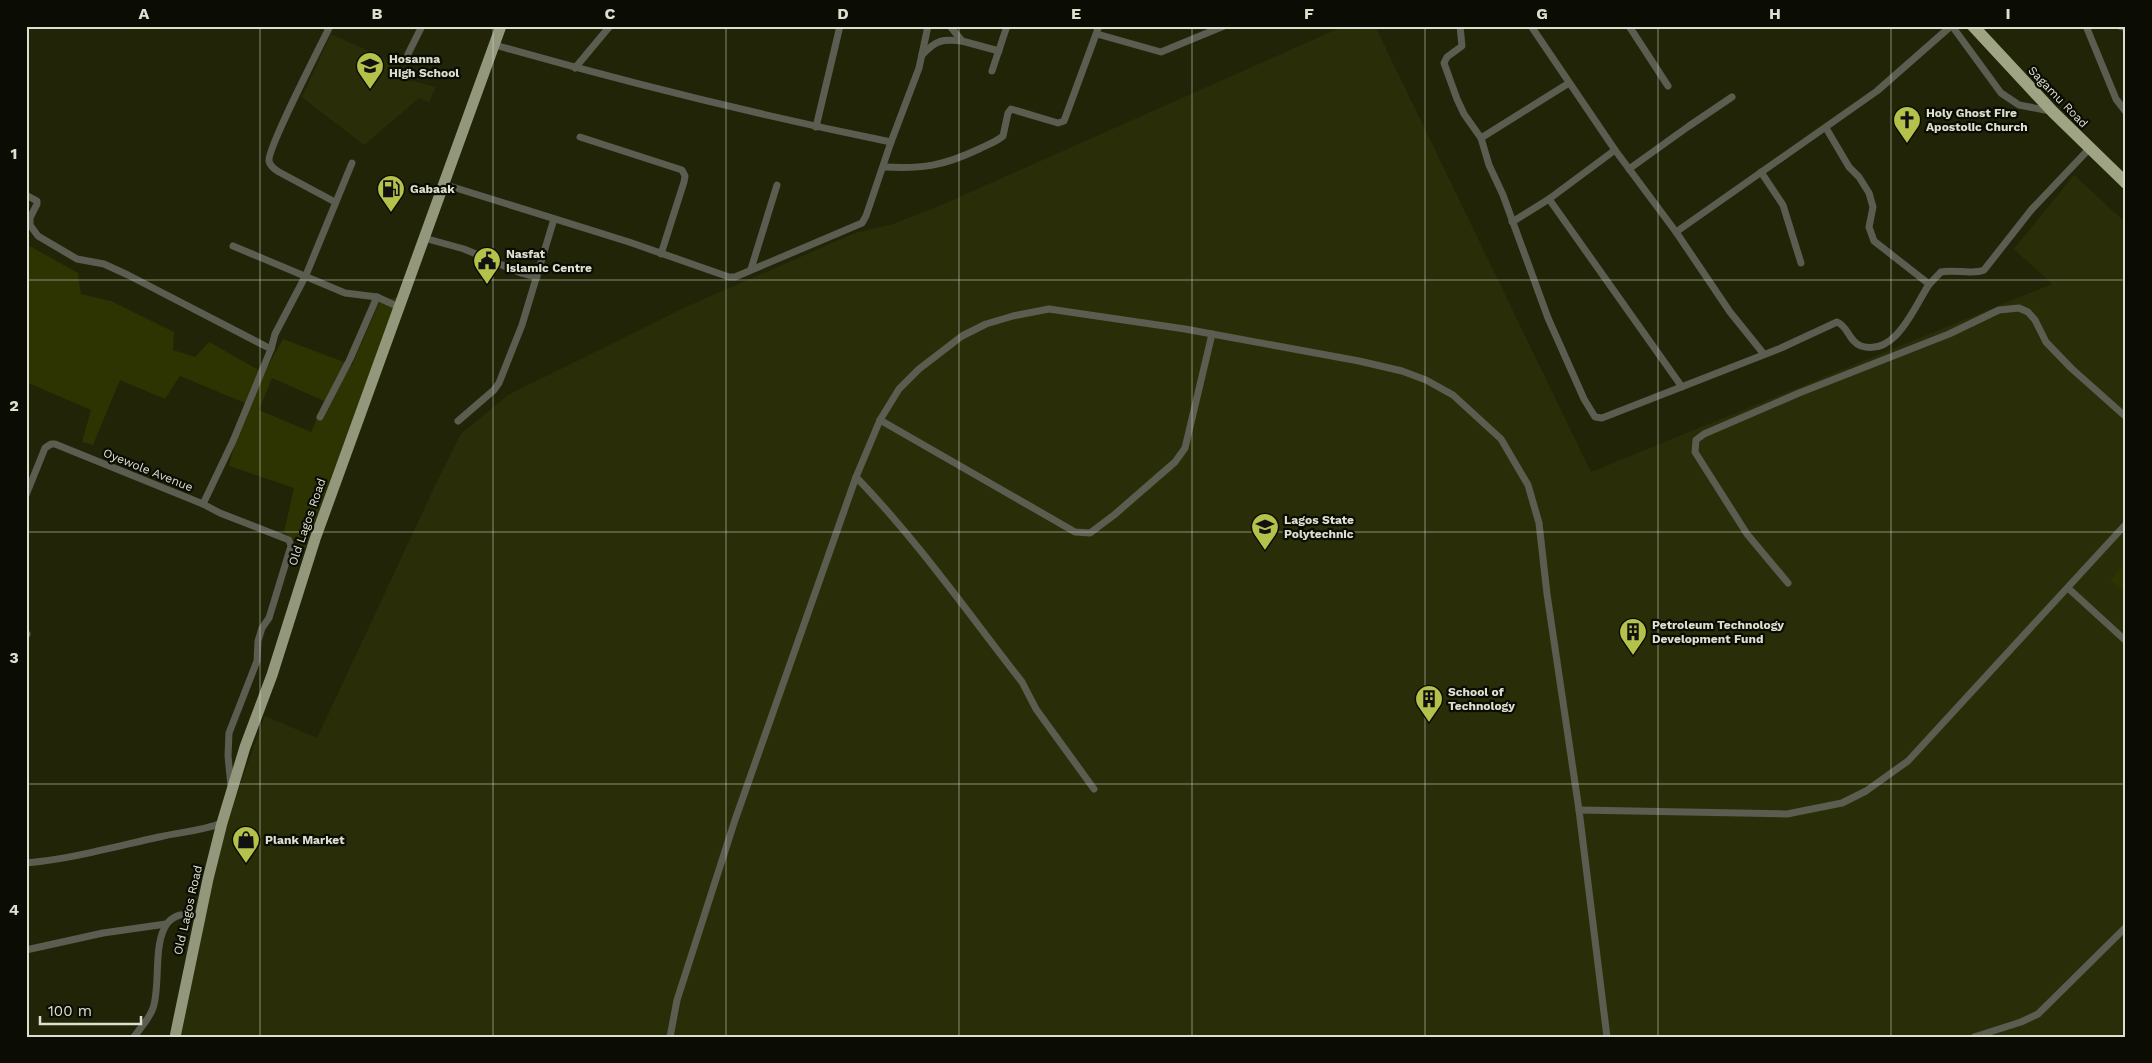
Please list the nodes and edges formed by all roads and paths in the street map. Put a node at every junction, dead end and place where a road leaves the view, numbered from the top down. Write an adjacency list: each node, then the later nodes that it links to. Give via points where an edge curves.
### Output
1 (330, 26): 47 (street, via 282,125 269,161 279,172)
2 (422, 26): 22 (street)
3 (501, 26): 20 (main road, Old Lagos Road)
4 (610, 26): 24 (street)
5 (840, 26): 31 (street)
6 (928, 26): 23 (street)
7 (950, 26): 19 (street)
8 (1007, 26): 21 (street)
9 (1224, 26): 18 (street, via 1160,52)
10 (1460, 26): 34 (street, via 1462,46 1447,56 1445,66 1464,114)
11 (1530, 26): 26 (street)
12 (1629, 26): 27 (street)
13 (1951, 26): 29 (street, via 2001,93 2019,105); 32 (street, via 1877,91)
14 (1973, 26): 29 (highway, Sagamu Road)
15 (2086, 26): 30 (street, via 2116,99)
16 (2120, 26): 17 (street)
17 (2126, 28)
18 (1098, 30): 39 (street, via 1064,121 1058,123 1011,109 1003,136 964,156 944,164 913,169)
19 (962, 41): 21 (street); 23 (street, via 939,40)
20 (495, 45): 24 (street); 43 (main road, Old Lagos Road)
21 (999, 51): 25 (street)
22 (408, 54)
23 (922, 55): 35 (street)
24 (575, 68): 31 (street)
25 (992, 71)
26 (1569, 83): 34 (street); 37 (street)
27 (1668, 86)
28 (1732, 97): 40 (street)
29 (2053, 112): 36 (highway, Sagamu Road)
30 (2126, 112)
31 (816, 127): 35 (street)
32 (1826, 128): 41 (street); 58 (street, via 1869,194 1873,207 1870,227 1874,241)
33 (580, 137): 53 (street, via 682,170 684,182)
34 (1481, 138): 49 (street)
35 (891, 142): 39 (street)
36 (2089, 148): 42 (highway, Sagamu Road); 58 (street, via 2032,210 1984,270 1941,272)
37 (1615, 150): 40 (street); 46 (street)
38 (352, 163): 47 (street)
39 (884, 167): 55 (street, via 862,223)
40 (1629, 169): 50 (street)
41 (1761, 172): 50 (street); 54 (street, via 1783,205)
42 (2126, 183)
43 (443, 184): 48 (street); 51 (main road, Old Lagos Road)
44 (777, 185): 55 (street)
45 (26, 195): 62 (street, via 37,201 30,225 38,236 77,258 104,264 128,275)
46 (1549, 199): 49 (street); 64 (street)
47 (335, 202): 56 (street)
48 (554, 219): 53 (street); 57 (street)
49 (1512, 222): 64 (street, via 1548,318 1595,417 1609,416)
50 (1676, 232): 63 (street, via 1730,312)
51 (424, 238): 57 (street, via 464,249); 60 (main road, Old Lagos Road)
52 (233, 246): 56 (street)
53 (661, 254): 55 (street, via 728,276)
54 (1801, 263)
55 (751, 269)
56 (306, 275): 59 (street, via 345,293); 62 (street, via 275,334)
57 (538, 277): 68 (street, via 497,387)
58 (1929, 284): 63 (street, via 1896,336 1884,344 1860,346 1837,322)
59 (377, 297): 60 (street); 66 (street)
60 (398, 307): 77 (main road, Old Lagos Road, via 315,539)
61 (1212, 334): 67 (street, via 1049,309 1012,316 986,324 938,352 899,389); 67 (street, via 1185,448 1175,462 1090,532 1075,532); 78 (street, via 1359,360 1410,374 1453,395 1501,438 1528,485 1539,524)
62 (271, 349): 71 (street)
63 (1763, 353): 64 (street)
64 (1682, 387)
65 (2126, 417): 73 (street, via 2065,362 2046,342 2035,320 2019,308 1999,310 1949,334 1704,434 1696,440 1695,452 1747,534)
66 (320, 418)
67 (880, 420): 69 (street)
68 (458, 421)
69 (856, 477): 76 (street, via 882,503 1022,682 1036,709); 87 (street, via 729,838 677,1000)
70 (26, 494): 71 (street, Oyewole Avenue, via 45,448 51,444)
71 (203, 504): 77 (street, Oyewole Avenue, via 289,540 291,546 258,641 257,661 229,733)
72 (2126, 524): 74 (street)
73 (1788, 584)
74 (2068, 588): 75 (street); 78 (street, via 1908,761 1866,791 1842,803 1787,814)
75 (2126, 641)
76 (1094, 789)
77 (232, 791): 79 (main road, Old Lagos Road)
78 (1579, 810): 88 (street)
79 (222, 823): 80 (street, via 71,858); 81 (main road, Old Lagos Road)
80 (26, 864)
81 (200, 916): 82 (street, via 180,914); 86 (main road, Old Lagos Road)
82 (166, 924): 84 (street, via 103,933); 85 (street, via 157,954 154,1008)
83 (2126, 927): 89 (street, via 2038,1014)
84 (26, 950)
85 (134, 1037)
86 (175, 1037)
87 (670, 1037)
88 (1607, 1037)
89 (1974, 1037)

